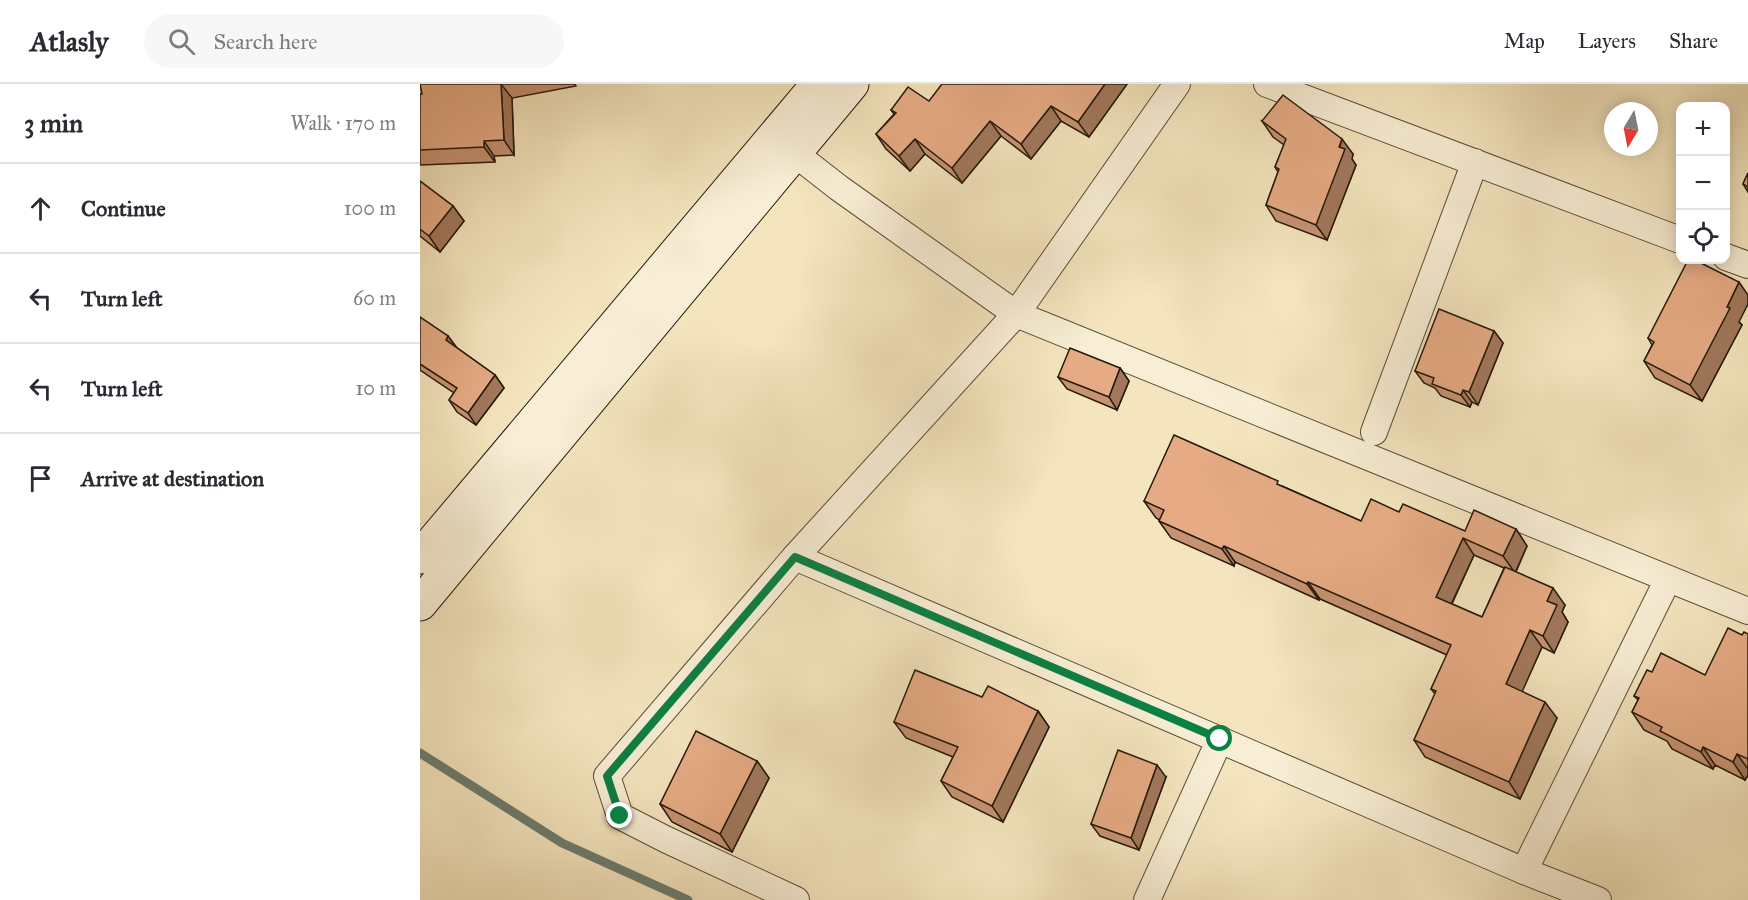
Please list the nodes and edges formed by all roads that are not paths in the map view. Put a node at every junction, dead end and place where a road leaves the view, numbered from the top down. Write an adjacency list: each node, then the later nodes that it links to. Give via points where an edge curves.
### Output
1 (818, 84): 5 (main road)
2 (852, 84): 5 (main road)
3 (1177, 84): 10 (street)
4 (1267, 84): 6 (street)
5 (784, 145): 10 (street); 12 (main road); 15 (main road)
6 (1475, 162): 7 (street); 11 (street)
7 (1676, 238)
8 (1730, 259): 9 (street)
9 (1748, 266)
10 (1016, 314): 13 (street); 14 (street)
11 (1374, 432)
12 (420, 557)
13 (795, 557): 17 (street); 19 (street, via 607,776 620,816)
14 (1668, 579): 16 (street); 18 (street)
15 (420, 604)
16 (1748, 611)
17 (1220, 739): 18 (street); 20 (street)
18 (1524, 870): 21 (street)
19 (796, 900)
20 (1147, 900)
21 (1598, 900)

